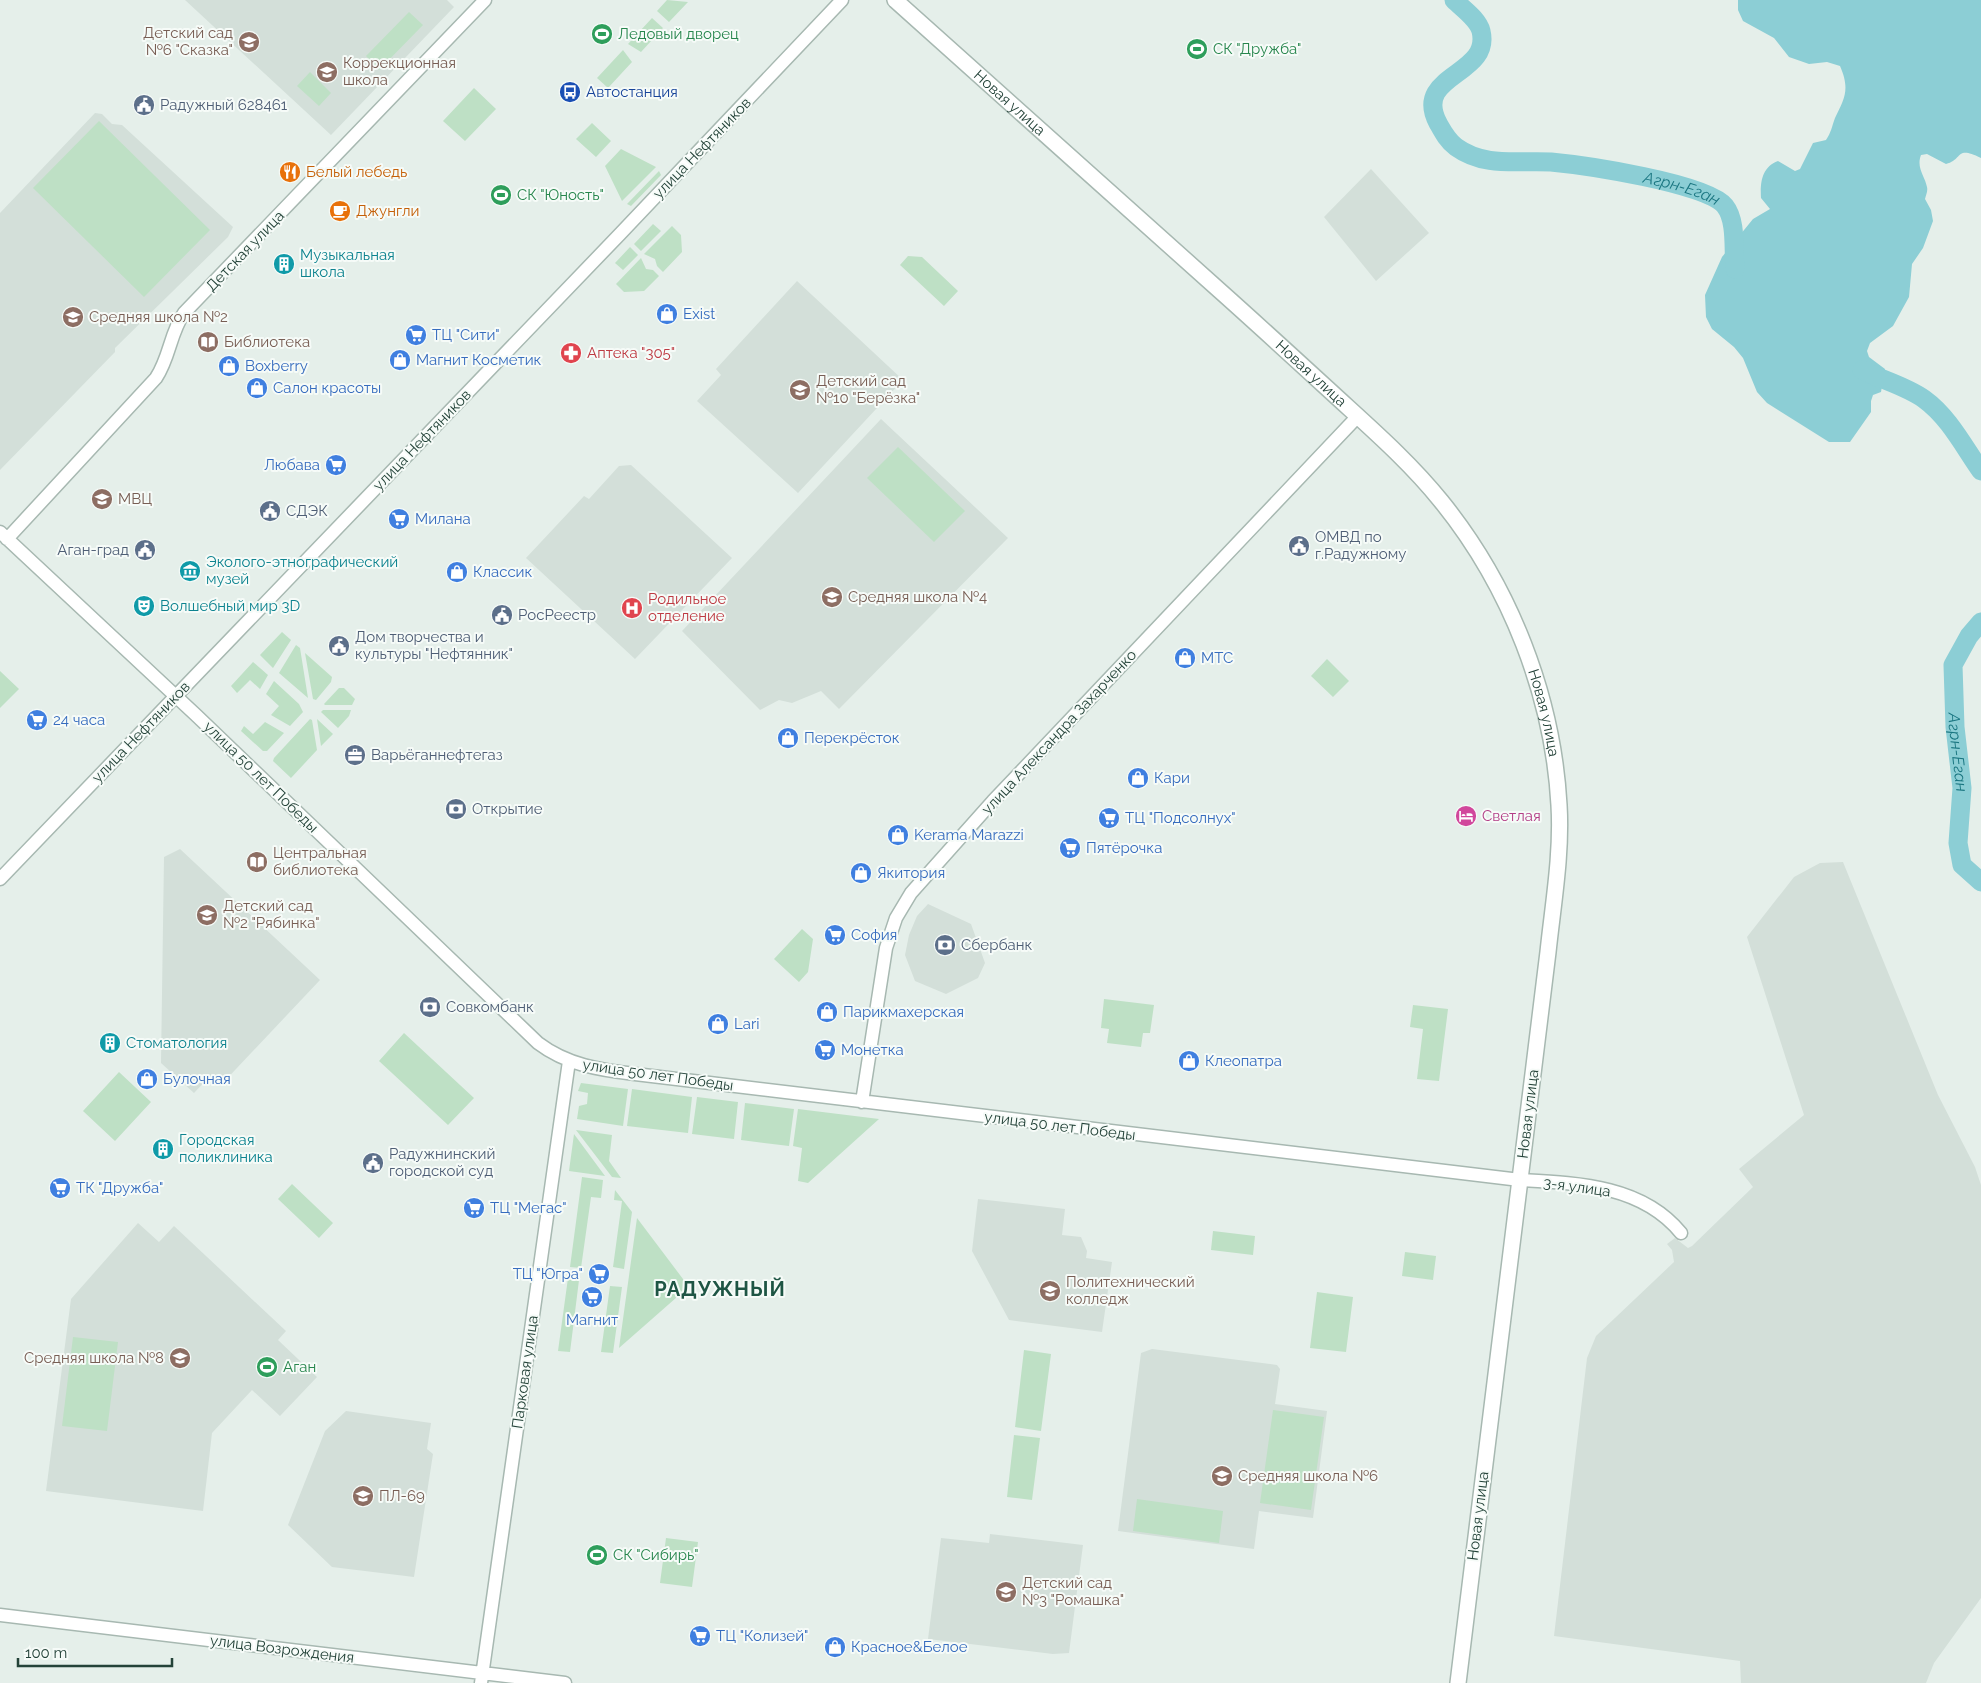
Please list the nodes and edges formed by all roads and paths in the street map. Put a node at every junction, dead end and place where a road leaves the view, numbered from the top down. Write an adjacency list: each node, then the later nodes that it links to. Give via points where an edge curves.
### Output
1 (486, 0): 5 (street, Детская улица, via 184,313 175,328 166,362 156,378)
2 (842, 0): 6 (street, улица Нефтяников)
3 (895, 0): 4 (street, Новая улица)
4 (1358, 416): 9 (street, улица Александра Захарченко, via 993,801 912,893 896,918 886,948); 10 (street, Новая улица, via 1429,487 1480,556 1518,631 1551,739 1559,806 1559,848)
5 (3, 536): 6 (street, улица 50 лет Победы)
6 (175, 696): 7 (street, улица Нефтяников); 8 (street, улица 50 лет Победы, via 538,1043)
7 (0, 879)
8 (569, 1060): 9 (street, улица 50 лет Победы, via 619,1072); 13 (street, Парковая улица)
9 (862, 1102): 10 (street, улица 50 лет Победы)
10 (1520, 1180): 11 (street, 3-я улица, via 1579,1184 1623,1194 1658,1211); 15 (street, Новая улица)
11 (1681, 1233)
12 (0, 1616): 13 (street, улица Возрождения)
13 (482, 1678): 14 (street, улица Возрождения)
14 (565, 1683)
15 (1458, 1683)

